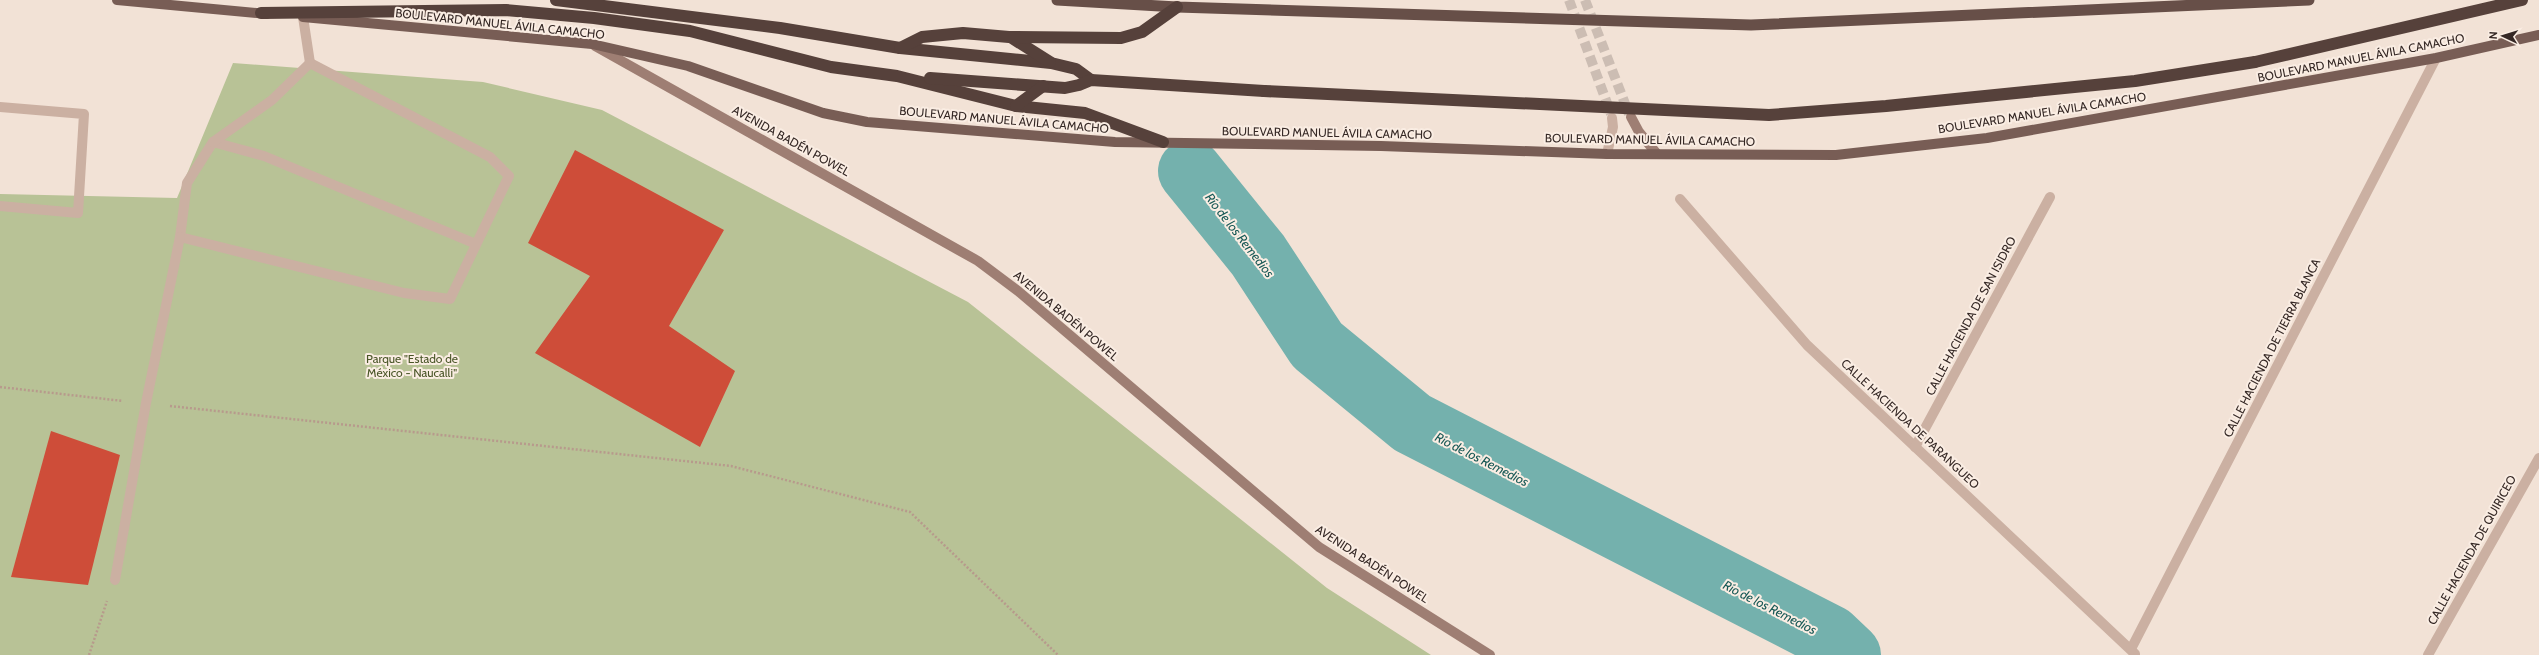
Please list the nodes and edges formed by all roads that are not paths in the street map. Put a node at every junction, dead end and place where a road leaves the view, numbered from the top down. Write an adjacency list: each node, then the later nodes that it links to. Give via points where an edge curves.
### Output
1 (117, 0): 7 (main road, BOULEVARD MANUEL ÁVILA CAMACHO)
2 (556, 0): 12 (highway, via 780,28)
3 (1057, 0): 6 (highway)
4 (2309, 0): 6 (highway, via 1751,25)
5 (2522, 0): 17 (highway, bridge, via 2255,62 2134,82 1777,114 1264,91)
6 (1177, 7): 10 (highway, via 1142,32 1121,38)
7 (261, 13): 8 (main road, BOULEVARD MANUEL ÁVILA CAMACHO); 16 (highway, via 506,10 594,18 690,31 831,67)
8 (303, 17): 11 (main road, BOULEVARD MANUEL ÁVILA CAMACHO); 14 (street)
9 (2539, 35): 13 (main road, BOULEVARD MANUEL ÁVILA CAMACHO)
10 (1009, 36): 12 (highway, via 963,33 922,37); 15 (highway)
11 (592, 44): 24 (main road, BOULEVARD MANUEL ÁVILA CAMACHO, via 688,66 823,113 867,122 1115,142); 36 (main road, AVENIDA BADÉN POWEL, via 978,261 1018,291 1319,547)
12 (900, 48): 15 (highway)
13 (2436, 58): 26 (main road, BOULEVARD MANUEL ÁVILA CAMACHO, via 1987,138 1836,155); 35 (street, CALLE HACIENDA DE TIERRA BLANCA)
14 (310, 63): 23 (street, via 272,100); 31 (street, via 490,157 509,176)
15 (1051, 63): 17 (highway, via 1076,69)
16 (897, 76): 18 (highway); 19 (highway)
17 (1091, 80): 18 (highway, via 1065,88)
18 (1043, 86): 19 (highway)
19 (1016, 106): 24 (highway, via 1085,113)
20 (0, 107): 29 (street, via 84,114 78,212)
21 (1631, 117): 26 (main road, via 1639,132)
22 (1612, 118): 25 (street, via 1613,127)
23 (213, 142): 30 (street, via 187,183); 31 (street, via 264,156)
24 (1163, 142): 25 (main road, BOULEVARD MANUEL ÁVILA CAMACHO)
25 (1607, 154): 26 (main road, BOULEVARD MANUEL ÁVILA CAMACHO)
26 (1657, 154)
27 (2050, 197): 32 (street, CALLE HACIENDA DE SAN ISIDRO)
28 (1680, 200): 32 (street, CALLE HACIENDA DE PARANGUEO, via 1807,345)
29 (0, 206)
30 (180, 236): 31 (street, via 404,293 450,299); 34 (street)
31 (476, 244)
32 (1915, 447): 35 (street, CALLE HACIENDA DE PARANGUEO)
33 (2539, 458): 37 (street, CALLE HACIENDA DE QUIRICEO)
34 (114, 580)
35 (2133, 652)
36 (1490, 655)
37 (2428, 655)

